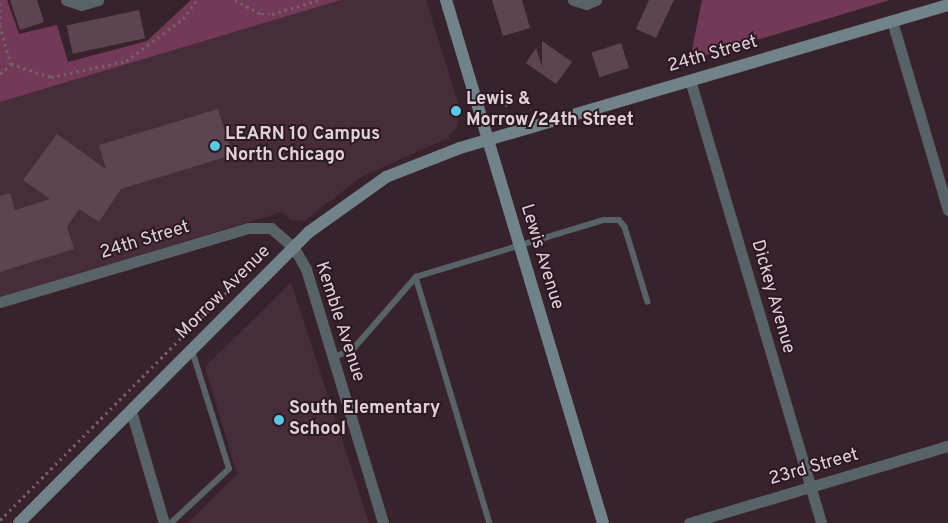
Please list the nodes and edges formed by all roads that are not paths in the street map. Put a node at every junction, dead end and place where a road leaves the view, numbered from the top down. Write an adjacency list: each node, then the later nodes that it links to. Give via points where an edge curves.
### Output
1 (66, 0): 2 (street, via 81,5)
2 (98, 0)
3 (446, 0): 9 (street, Lewis Avenue)
4 (573, 0): 5 (street, via 586,4)
5 (596, 0)
6 (948, 5): 7 (street, 24th Street)
7 (892, 21): 8 (street, 24th Street); 10 (street)
8 (690, 80): 9 (street, 24th Street); 20 (street, Dickey Avenue)
9 (488, 140): 11 (street, Lewis Avenue); 12 (street, Morrow Avenue, via 386,177 349,200)
10 (948, 210)
11 (520, 244): 13 (lane); 15 (lane, via 619,220 625,227); 27 (street, Lewis Avenue)
12 (294, 248): 14 (street, 24th Street, via 271,228 248,228); 16 (street, Morrow Avenue); 17 (street, Kemble Avenue, via 306,269)
13 (416, 277): 17 (lane, via 354,348); 26 (lane)
14 (0, 302)
15 (648, 302)
16 (192, 349): 18 (street, Morrow Avenue); 24 (lane, via 229,469)
17 (333, 358): 25 (street, Kemble Avenue)
18 (130, 410): 22 (street, Morrow Avenue); 23 (street)
19 (948, 446): 20 (street, 23rd Street)
20 (810, 487): 21 (street, 23rd Street); 29 (street, Dickey Avenue)
21 (713, 519): 28 (street, 23rd Street)
22 (20, 523)
23 (164, 523)
24 (171, 523)
25 (383, 523)
26 (490, 523)
27 (603, 523)
28 (690, 523)
29 (821, 523)

